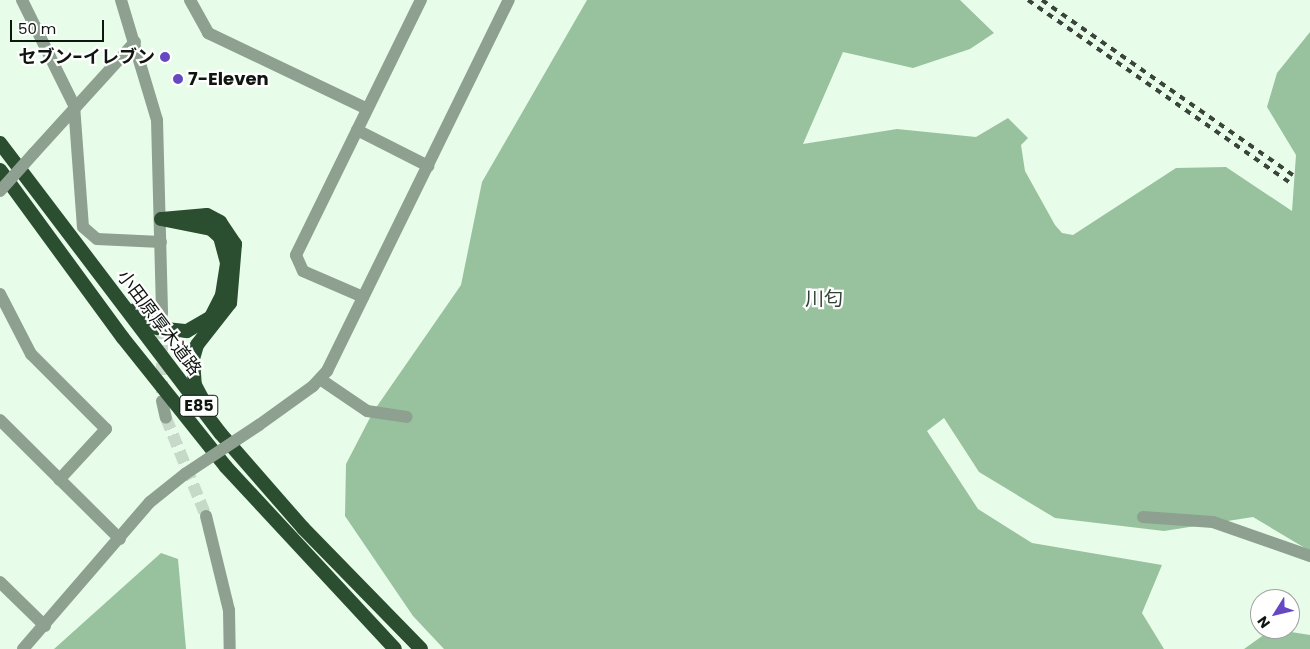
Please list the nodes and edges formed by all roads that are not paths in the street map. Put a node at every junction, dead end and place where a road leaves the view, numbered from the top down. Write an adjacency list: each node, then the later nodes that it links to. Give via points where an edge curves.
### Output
1 (22, 0): 7 (street)
2 (121, 0): 6 (street)
3 (190, 0): 8 (street, via 208,33)
4 (421, 0): 8 (street)
5 (508, 0): 11 (street)
6 (135, 42): 7 (street); 15 (street, via 157,120)
7 (74, 105): 13 (street, bridge); 16 (street, via 83,227 96,239)
8 (367, 110): 9 (street)
9 (357, 130): 11 (street); 18 (street, via 296,255 303,270)
10 (0, 143): 14 (highway, 小田原厚木道路 / E85)
11 (428, 166): 18 (street)
12 (0, 170): 35 (highway, 小田原厚木道路 / E85, via 220,460 288,539)
13 (0, 191)
14 (56, 218): 15 (highway, via 143,319 172,332 187,331 200,326 218,308 226,249 211,229); 25 (highway, 小田原厚木道路 / E85)
15 (161, 219): 16 (street); 25 (highway, via 207,215 220,222 236,244 230,303 198,345 192,372)
16 (161, 242): 19 (street)
17 (0, 294): 26 (street, via 31,354 106,430)
18 (363, 297): 20 (street)
19 (162, 313)
20 (320, 378): 22 (street, via 366,412); 29 (street, bridge, via 150,502)
21 (162, 401): 23 (street)
22 (407, 417)
23 (166, 418)
24 (0, 420): 26 (street)
25 (221, 434): 36 (highway, 小田原厚木道路 / E85, via 303,528)
26 (60, 480): 29 (street)
27 (206, 516): 34 (street, via 227,600)
28 (1143, 517): 30 (street, via 1212,522)
29 (120, 539): 32 (street)
30 (1310, 556)
31 (0, 582): 32 (street)
32 (45, 626): 33 (street)
33 (24, 649)
34 (230, 649)
35 (396, 649)
36 (421, 649)

